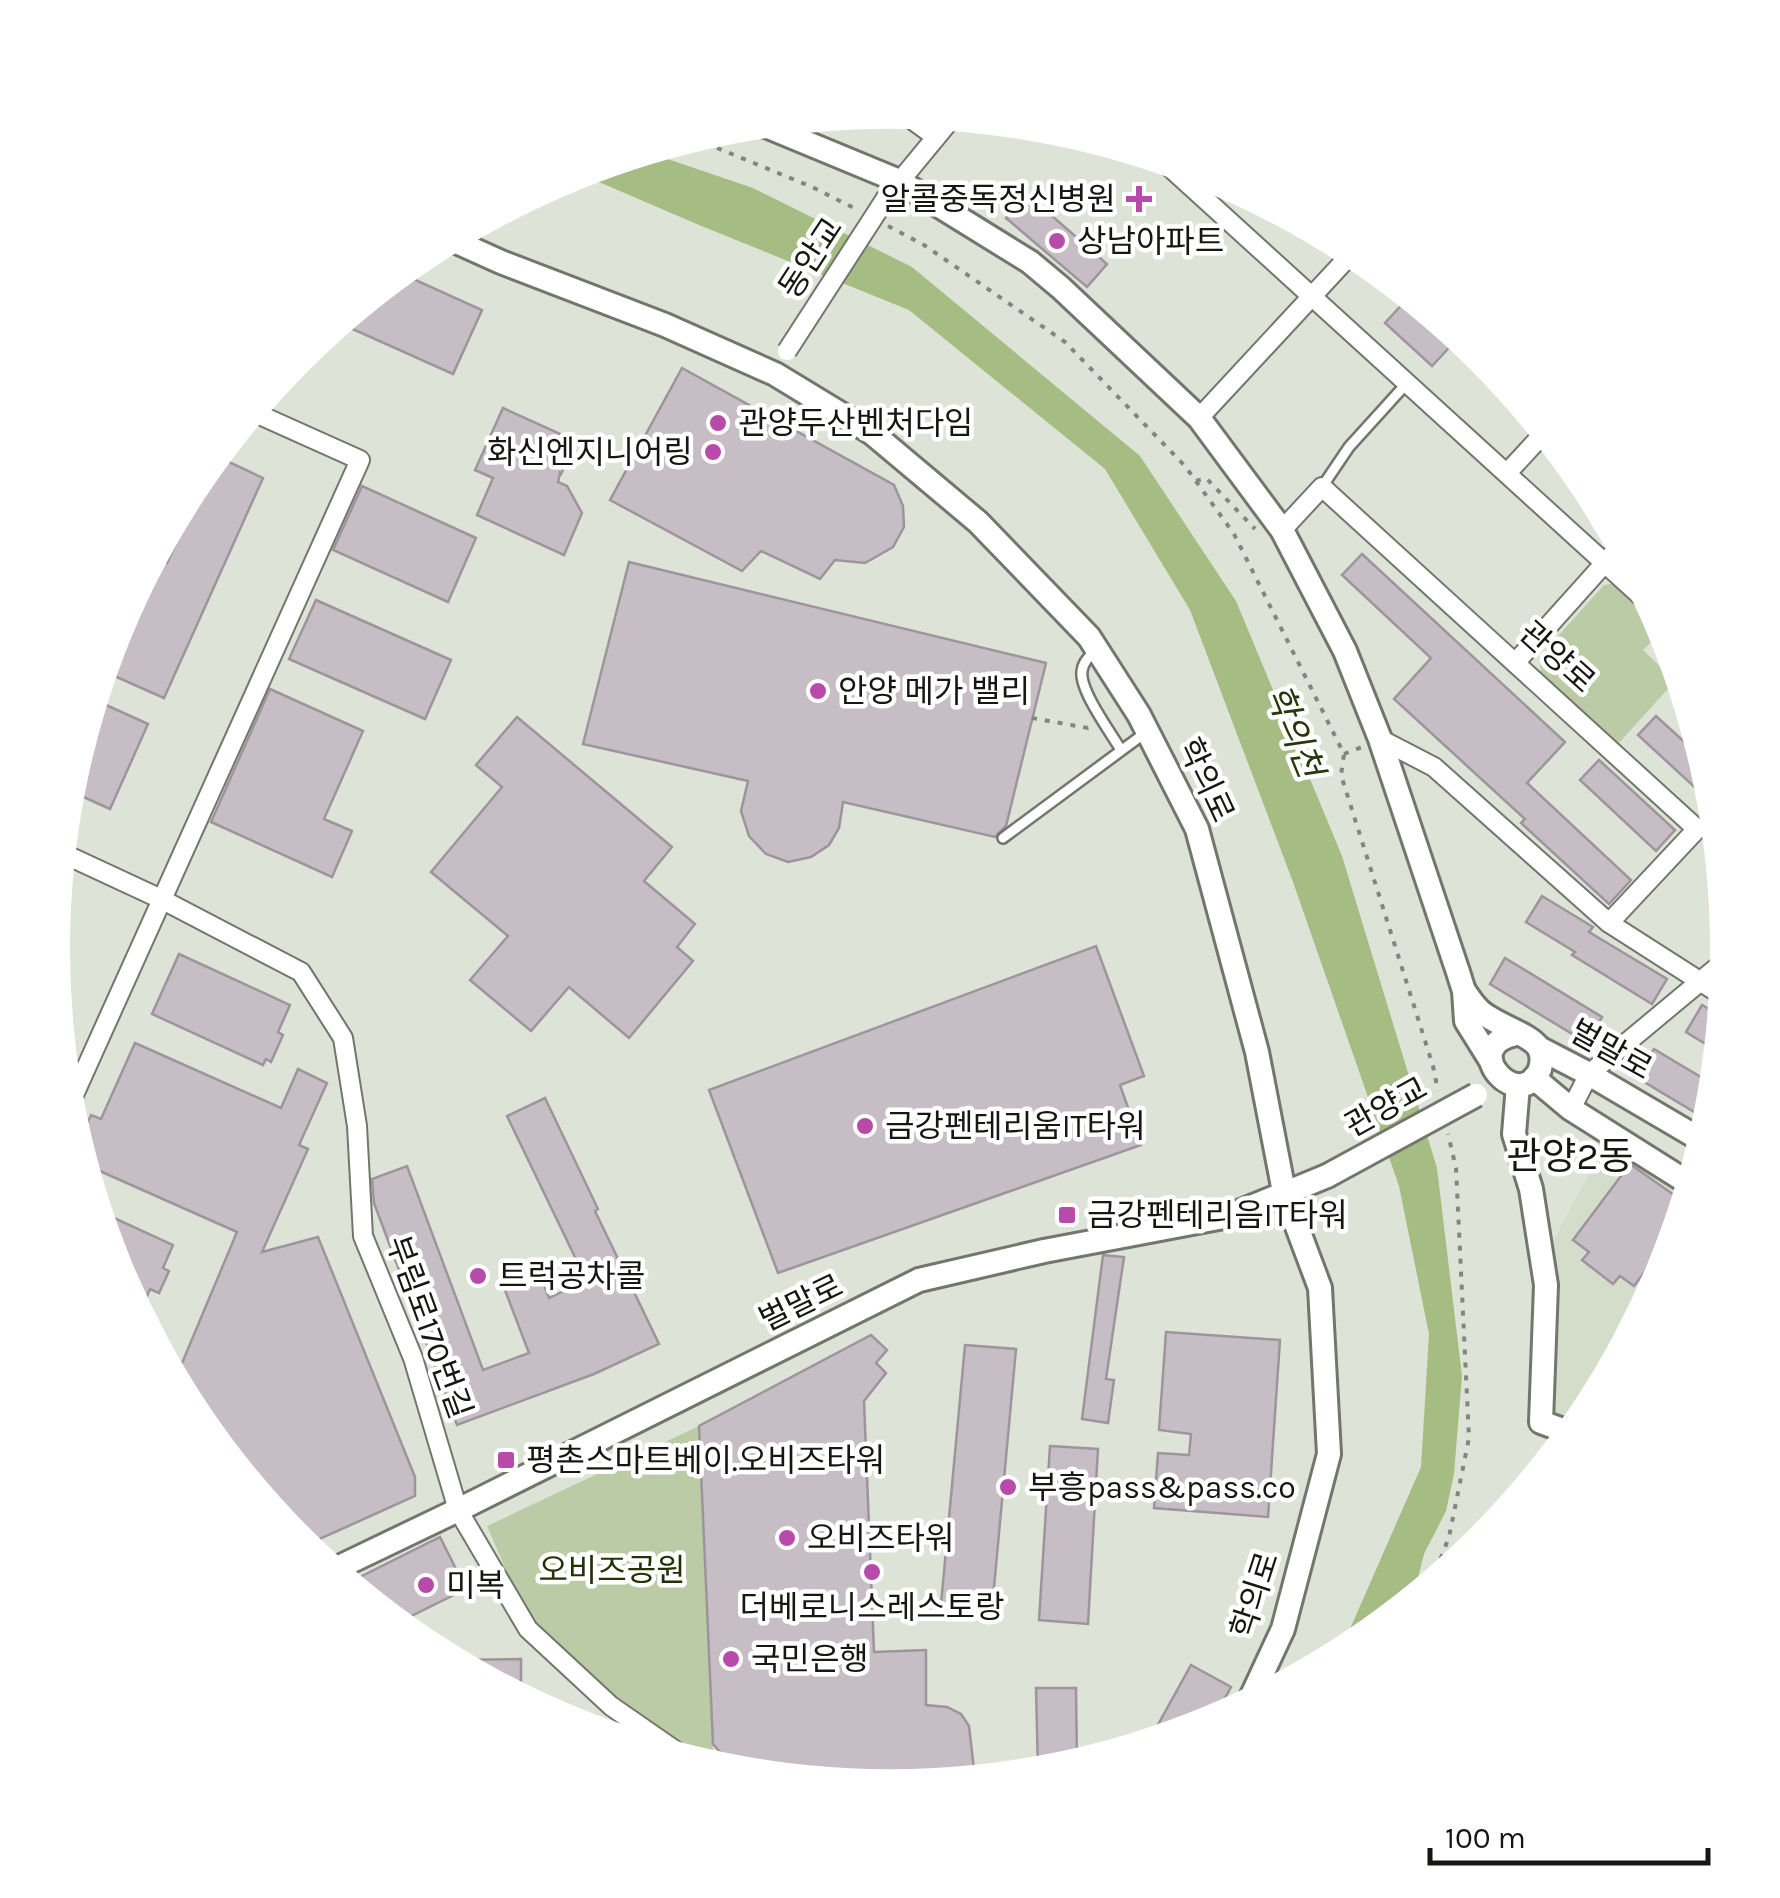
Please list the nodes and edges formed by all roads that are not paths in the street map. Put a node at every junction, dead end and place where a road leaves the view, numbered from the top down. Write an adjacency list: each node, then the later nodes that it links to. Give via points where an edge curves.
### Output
1 (927, 130): 4 (street)
2 (941, 131): 4 (street, 동안교)
3 (785, 136): 6 (street)
4 (936, 137): 6 (street, 동안교)
5 (1190, 186): 9 (street)
6 (892, 189): 10 (street, 동안교, bridge); 13 (street, via 1030,262)
7 (467, 247): 10 (street, 학의로)
8 (1342, 264): 9 (street)
9 (1312, 298): 11 (street); 13 (street)
10 (775, 374): 21 (street, 학의로, via 872,433 978,522)
11 (1406, 382): 15 (street); 16 (lane)
12 (265, 418): 28 (street, via 360,460)
13 (1198, 418): 17 (street)
14 (1535, 443): 15 (street)
15 (1507, 473): 19 (street)
16 (1322, 487): 17 (street); 22 (street, 관양로)
17 (1282, 530): 24 (street, via 1345,650)
18 (1610, 557): 19 (street)
19 (1604, 563): 20 (street); 22 (street)
20 (1621, 578)
21 (1097, 649): 23 (street, 학의로); 25 (lane, via 1080,673)
22 (1515, 663): 29 (street, 관양로, via 1696,829)
23 (1147, 731): 25 (lane); 43 (street, 학의로, via 1198,829 1257,1052)
24 (1380, 740): 29 (street, via 1434,768); 33 (street)
25 (1121, 750): 26 (lane)
26 (1002, 838)
27 (75, 860): 28 (street, 부림로170번길)
28 (161, 899): 38 (street); 45 (street, 부림로170번길, via 301,972 343,1038 357,1126 363,1236 413,1358)
29 (1609, 923): 31 (street)
30 (1709, 974): 31 (street)
31 (1700, 982): 32 (street); 36 (street)
32 (1709, 987)
33 (1464, 990): 34 (street, via 1479,1011); 37 (street, via 1466,1020)
34 (1516, 1034): 35 (street); 37 (street, via 1492,1051)
35 (1539, 1048): 36 (street, 벌말로); 37 (street, via 1540,1069)
36 (1589, 1074): 39 (street); 40 (street, 벌말로)
37 (1511, 1076): 39 (street, 벌말로); 41 (street, 관양교, bridge); 44 (street, via 1514,1134 1531,1189 1546,1285 1541,1422)
38 (81, 1079)
39 (1571, 1109): 42 (street, 벌말로)
40 (1689, 1133)
41 (1327, 1176): 43 (street, 벌말로)
42 (1677, 1176)
43 (1284, 1192): 45 (street, 벌말로, via 1229,1216 919,1280); 47 (street, 학의로, via 1320,1288 1329,1454 1283,1629)
44 (1556, 1427)
45 (458, 1510): 46 (street, 벌말로); 48 (street, 부림로170번길, via 528,1629)
46 (346, 1563)
47 (1259, 1681)
48 (648, 1732)

